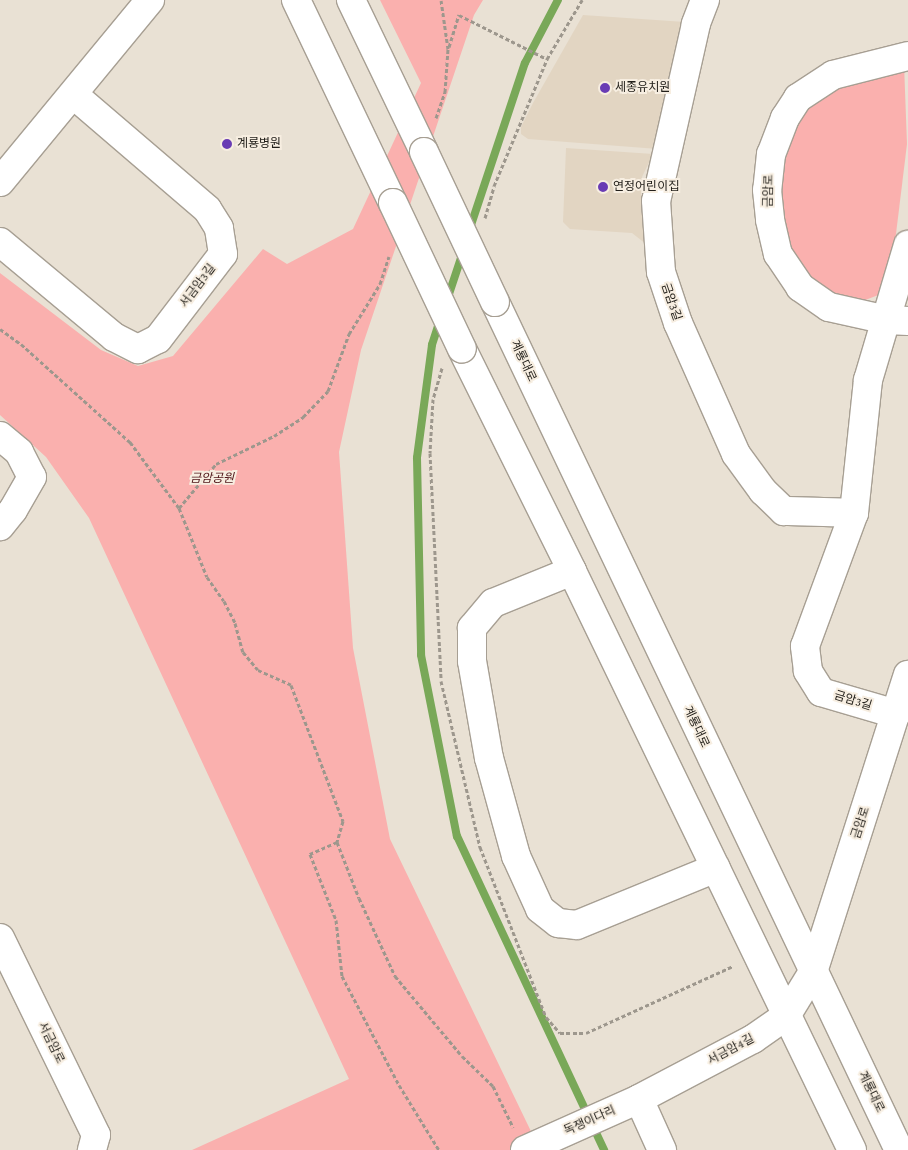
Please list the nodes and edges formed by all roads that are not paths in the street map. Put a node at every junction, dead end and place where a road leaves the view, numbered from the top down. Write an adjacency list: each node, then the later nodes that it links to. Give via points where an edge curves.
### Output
1 (150, 0): 6 (street)
2 (296, 0): 14 (street, bridge, via 462,349)
3 (351, 0): 19 (street, 계룡대로, bridge)
4 (705, 0): 12 (street, 금암3길, via 696,24 656,201 661,272 678,323 736,454 764,491 784,511)
5 (908, 56): 10 (street, 금암로, via 833,75 798,98 785,118 771,154 767,190 778,254 800,287 829,307)
6 (74, 95): 7 (street); 8 (street, 서금암3길, via 207,210 219,228 223,254 158,338 138,349 114,337)
7 (0, 182)
8 (0, 242)
9 (908, 245): 10 (street, 금암3길)
10 (898, 321): 12 (street, 금암3길, via 868,380)
11 (0, 436): 13 (street, via 19,452 32,477)
12 (854, 513): 16 (street, 금암3길, via 805,646 808,671 821,692)
13 (0, 526)
14 (572, 570): 17 (street); 17 (street, via 492,603 472,628 472,661 489,758 516,856 540,909 558,923 577,925)
15 (908, 675): 16 (street, 금암로)
16 (896, 714): 19 (street, 금암로)
17 (716, 868): 20 (street)
18 (0, 938): 23 (street, 서금암로, via 96,1136)
19 (813, 972): 20 (street, 서금암4길); 26 (street, 계룡대로)
20 (786, 1016): 21 (street, 서금암4길, via 753,1039); 25 (street)
21 (633, 1102): 22 (street, 독쟁이다리); 24 (street)
22 (521, 1142)
23 (92, 1150)
24 (662, 1150)
25 (852, 1150)
26 (899, 1150)

